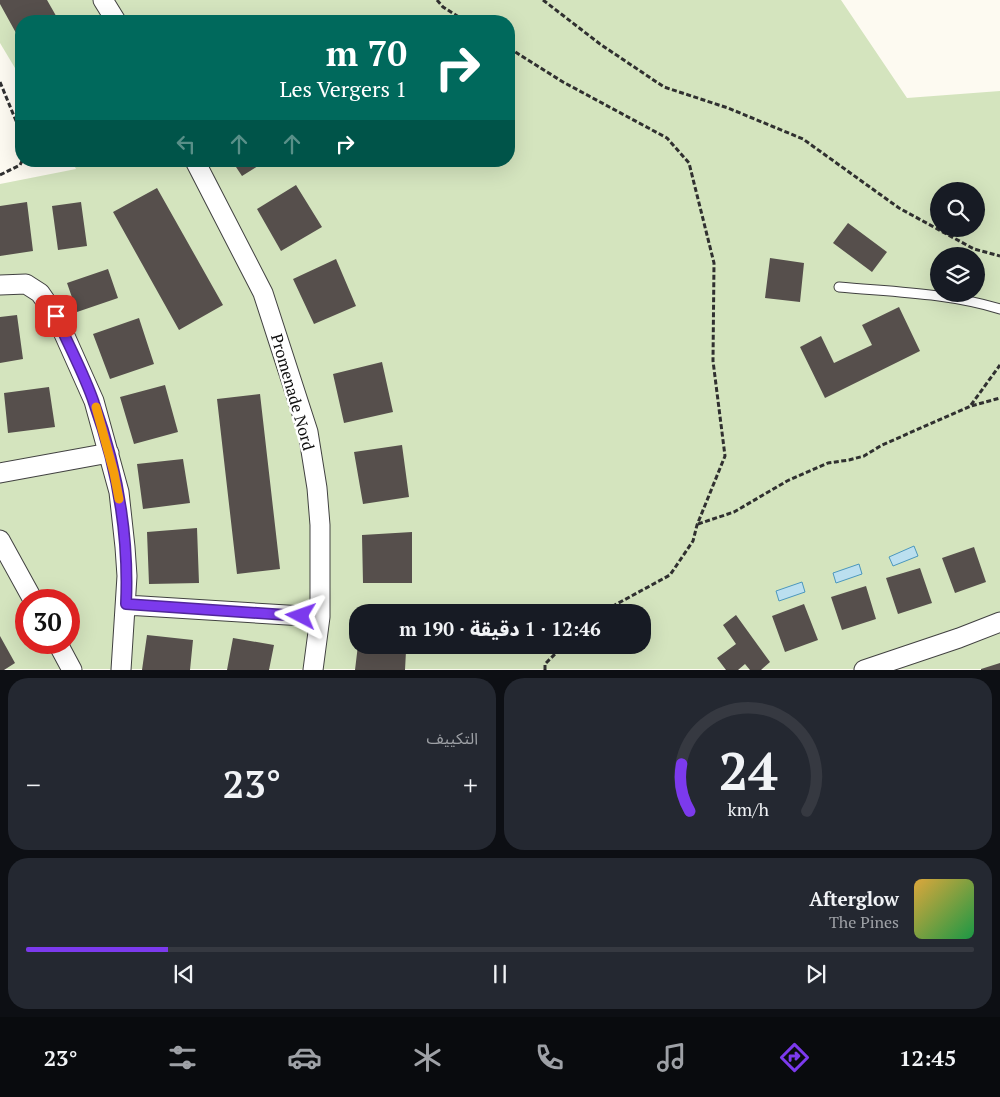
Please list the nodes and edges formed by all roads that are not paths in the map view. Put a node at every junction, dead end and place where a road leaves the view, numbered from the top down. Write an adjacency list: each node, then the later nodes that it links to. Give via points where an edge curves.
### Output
1 (103, 0): 2 (street)
2 (112, 15)
3 (198, 167): 12 (street, Promenade Nord, via 263,293 308,432 320,525)
4 (0, 285): 7 (street, via 19,283 32,287 56,316 94,401)
5 (840, 287): 6 (lane, via 955,299)
6 (1000, 310)
7 (109, 453): 8 (street); 11 (street, via 119,492 127,576)
8 (0, 473)
9 (0, 540): 10 (street)
10 (27, 589)
11 (126, 604): 12 (street); 17 (street)
12 (320, 617): 18 (street, Promenade Nord)
13 (1000, 622): 15 (street)
14 (63, 654): 16 (street)
15 (865, 669)
16 (72, 670)
17 (121, 670)
18 (313, 670)

